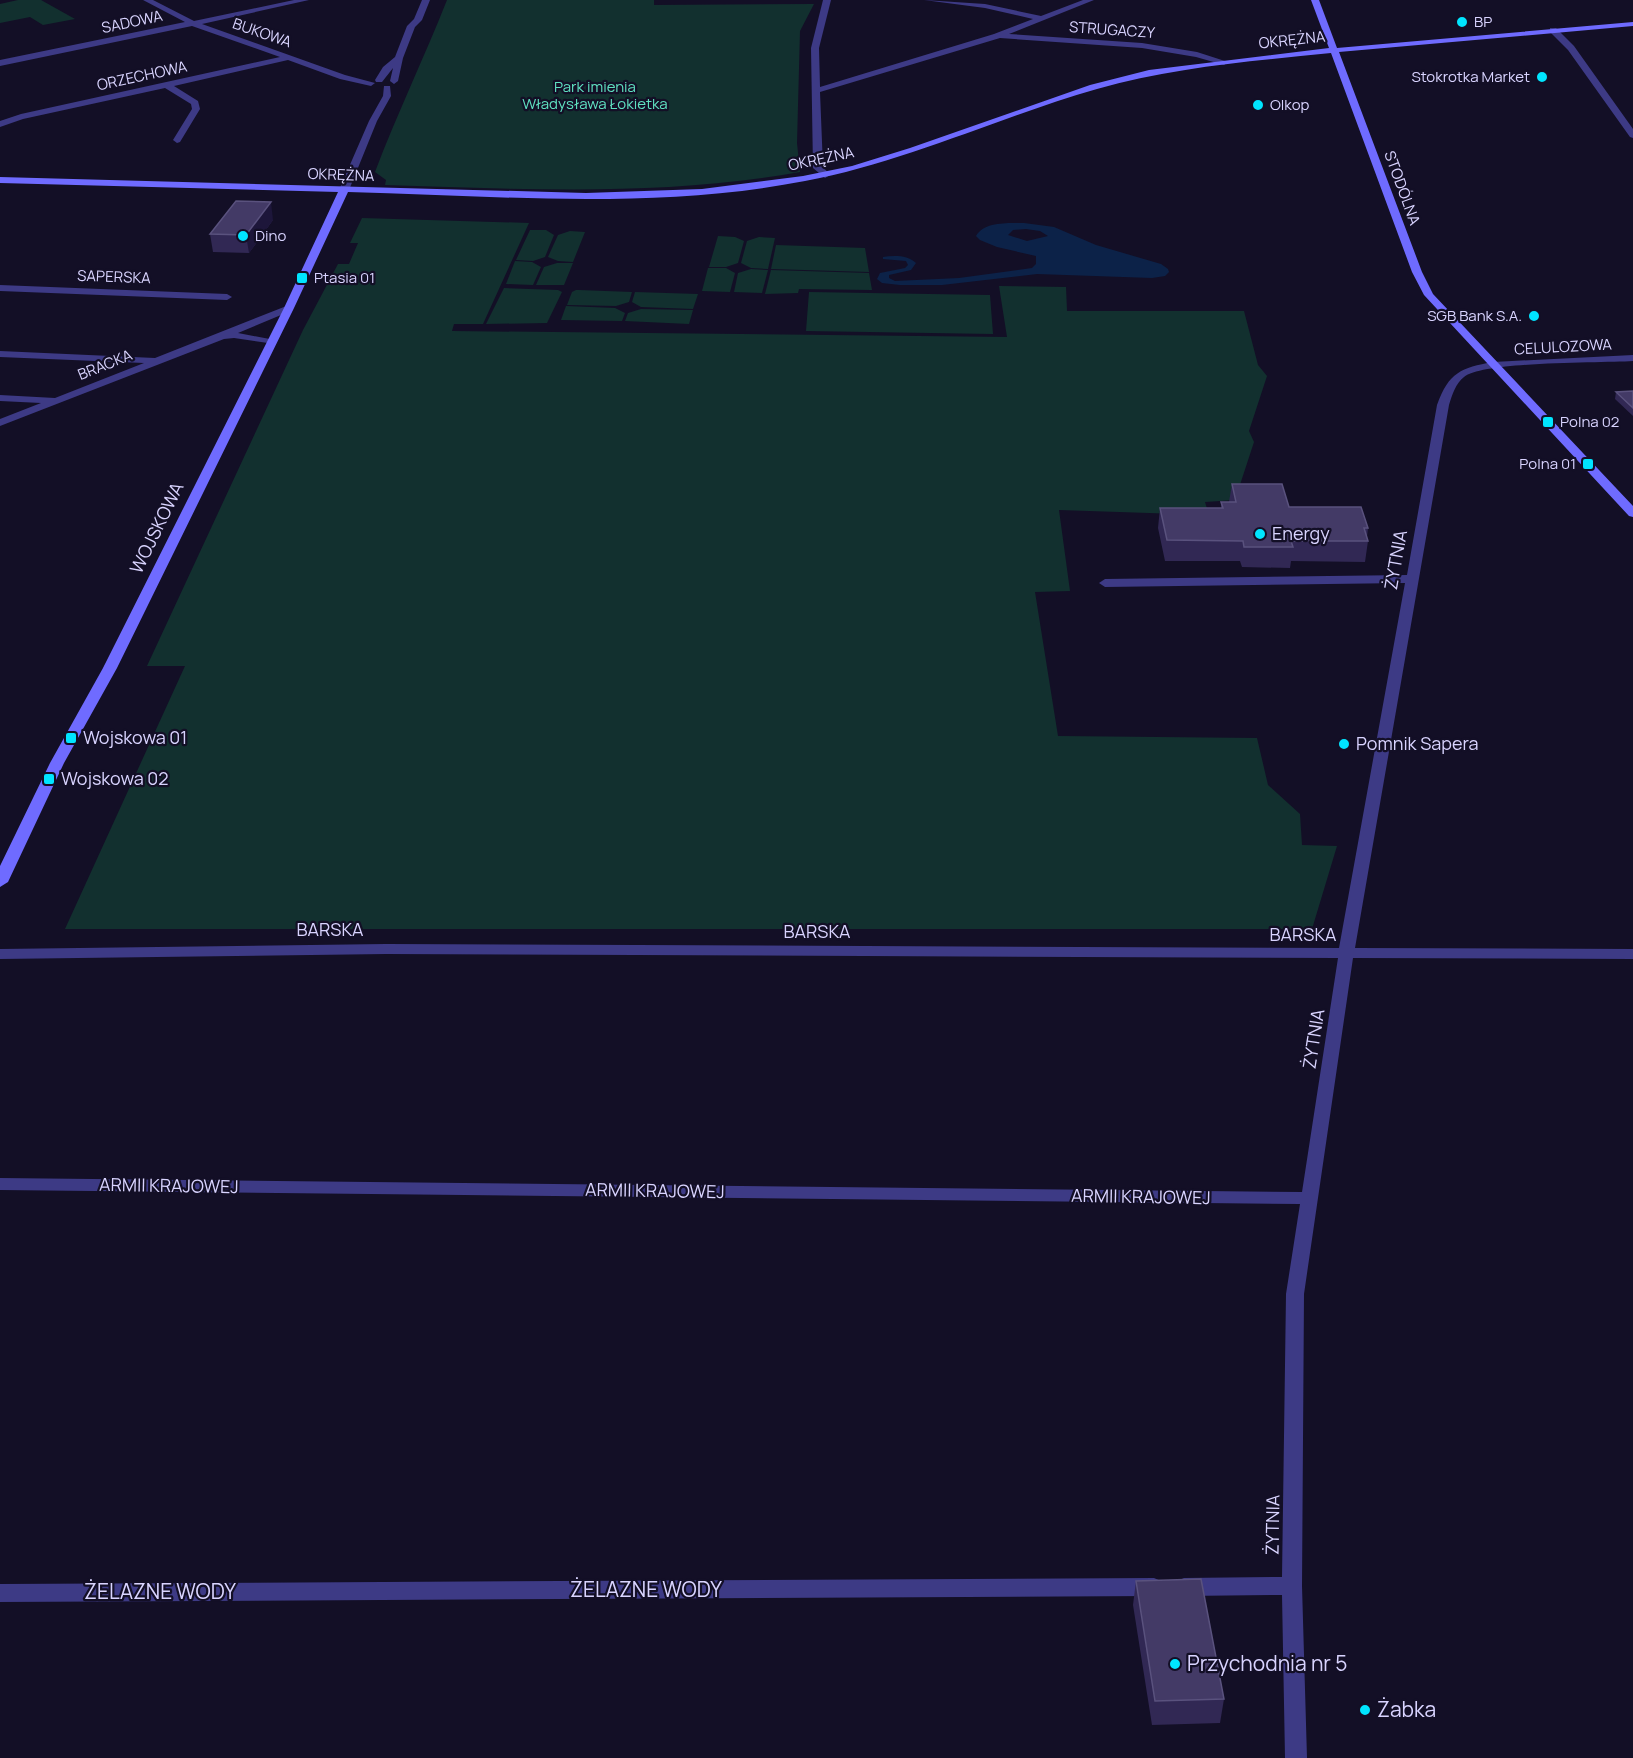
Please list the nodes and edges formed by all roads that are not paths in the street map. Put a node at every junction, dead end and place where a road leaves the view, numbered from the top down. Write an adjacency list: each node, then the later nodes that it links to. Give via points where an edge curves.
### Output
1 (147, 0): 10 (street, BUKOWA)
2 (305, 0): 10 (street, SADOWA)
3 (426, 0): 12 (street, via 418,20)
4 (827, 0): 23 (street, via 815,38)
5 (928, 0): 9 (street, via 985,6)
6 (1089, 0): 9 (street)
7 (1315, 0): 15 (street, STODÓLNA)
8 (414, 5): 12 (street)
9 (1044, 19): 14 (street)
10 (192, 23): 16 (street, BUKOWA); 19 (street, SADOWA)
11 (1633, 24): 13 (street, OKRĘŻNA)
12 (411, 26): 17 (street)
13 (1553, 30): 15 (street, OKRĘŻNA); 26 (street)
14 (997, 36): 18 (street, STRUGACZY, via 1141,44); 23 (street)
15 (1334, 50): 18 (street, OKRĘŻNA); 39 (street, STODÓLNA, via 1422,283)
16 (292, 57): 21 (street, ORZECHOWA); 22 (street, BUKOWA)
17 (399, 58): 20 (street); 22 (street, via 386,69)
18 (1224, 62): 28 (street, OKRĘŻNA, via 1093,87 905,153)
19 (0, 63)
20 (391, 84): 22 (street, BUKOWA); 24 (street)
21 (167, 85): 25 (street, ORZECHOWA); 27 (street, via 195,103 196,109)
22 (375, 88): 24 (street)
23 (816, 91): 28 (street, via 818,168)
24 (377, 111): 30 (street)
25 (0, 124)
26 (1633, 135)
27 (177, 140)
28 (825, 175): 30 (street, OKRĘŻNA, via 733,189 637,196)
29 (0, 180): 30 (street, OKRĘŻNA)
30 (344, 190): 33 (street, WOJSKOWA)
31 (0, 288): 32 (street, SAPERSKA)
32 (227, 297)
33 (289, 308): 34 (street, BRACKA); 35 (street, WOJSKOWA)
34 (222, 336): 35 (street, BRACKA); 38 (street, BRACKA)
35 (271, 342): 46 (street, WOJSKOWA)
36 (0, 354): 38 (street)
37 (1633, 358): 39 (street, CELULOZOWA)
38 (157, 361): 41 (street, BRACKA)
39 (1495, 365): 43 (street, STODÓLNA); 44 (street, ŻYTNIA, via 1461,374 1445,399)
40 (0, 398): 41 (street)
41 (57, 400): 42 (street, BRACKA)
42 (0, 423)
43 (1633, 513)
44 (1412, 579): 45 (street); 48 (street, ŻYTNIA)
45 (1105, 583)
46 (0, 882)
47 (0, 954): 48 (street, BARSKA, via 398,949)
48 (1346, 954): 49 (street, BARSKA); 51 (street, ŻYTNIA)
49 (1633, 954)
50 (0, 1184): 51 (street, ARMII KRAJOWEJ)
51 (1309, 1198): 52 (street, ŻYTNIA, via 1295,1294)
52 (1292, 1586): 53 (street, ŻELAZNE WODY); 54 (street, ŻYTNIA)
53 (0, 1593)
54 (1296, 1758)

